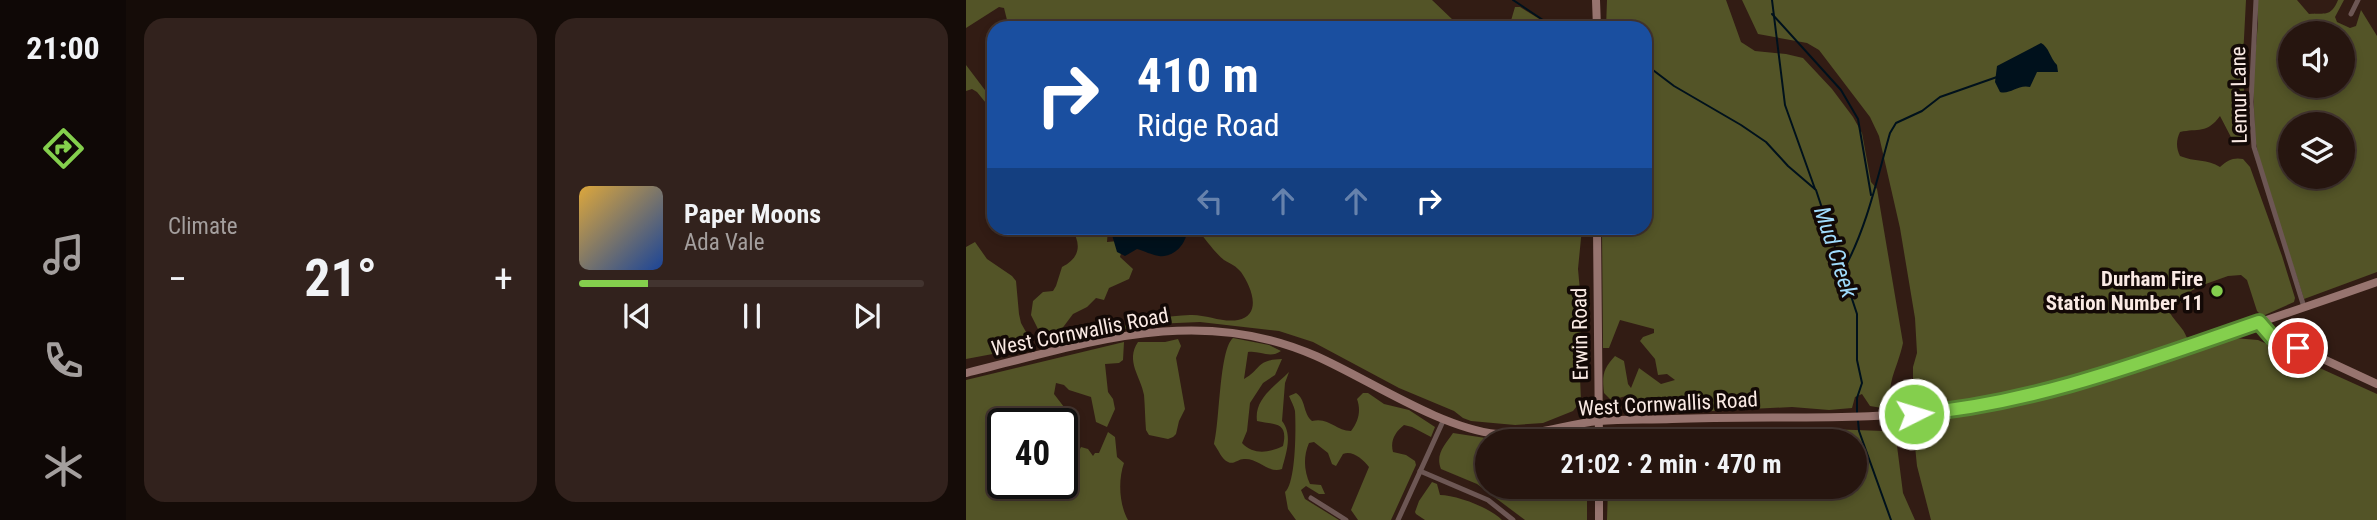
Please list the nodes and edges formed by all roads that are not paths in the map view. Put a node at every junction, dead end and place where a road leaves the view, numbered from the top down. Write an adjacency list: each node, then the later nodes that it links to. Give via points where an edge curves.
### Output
1 (1597, 0): 5 (street)
2 (2256, 0): 8 (street, Lemur Lane, via 2251,102 2254,147)
3 (2358, 0): 4 (street)
4 (2351, 14)
5 (1597, 21)
6 (1597, 235): 15 (street, Erwin Road)
7 (2377, 282): 8 (street, West Cornwallis Road)
8 (2304, 307): 9 (street, West Cornwallis Road)
9 (2271, 318): 10 (street, West Cornwallis Road); 11 (street)
10 (2259, 322): 11 (street); 15 (street, West Cornwallis Road, via 2054,390 1964,408 1864,416)
11 (2280, 339): 13 (street)
12 (966, 373): 14 (street, West Cornwallis Road, via 1152,332 1222,331 1297,348)
13 (2377, 384)
14 (1444, 419): 15 (street, West Cornwallis Road, via 1506,434); 17 (street)
15 (1599, 421): 16 (street, Erwin Road)
16 (1599, 429)
17 (1420, 471): 21 (street); 22 (street, via 1488,500)
18 (1311, 498): 20 (street)
19 (1599, 499): 23 (street)
20 (1346, 520)
21 (1398, 520)
22 (1513, 520)
23 (1599, 520)

